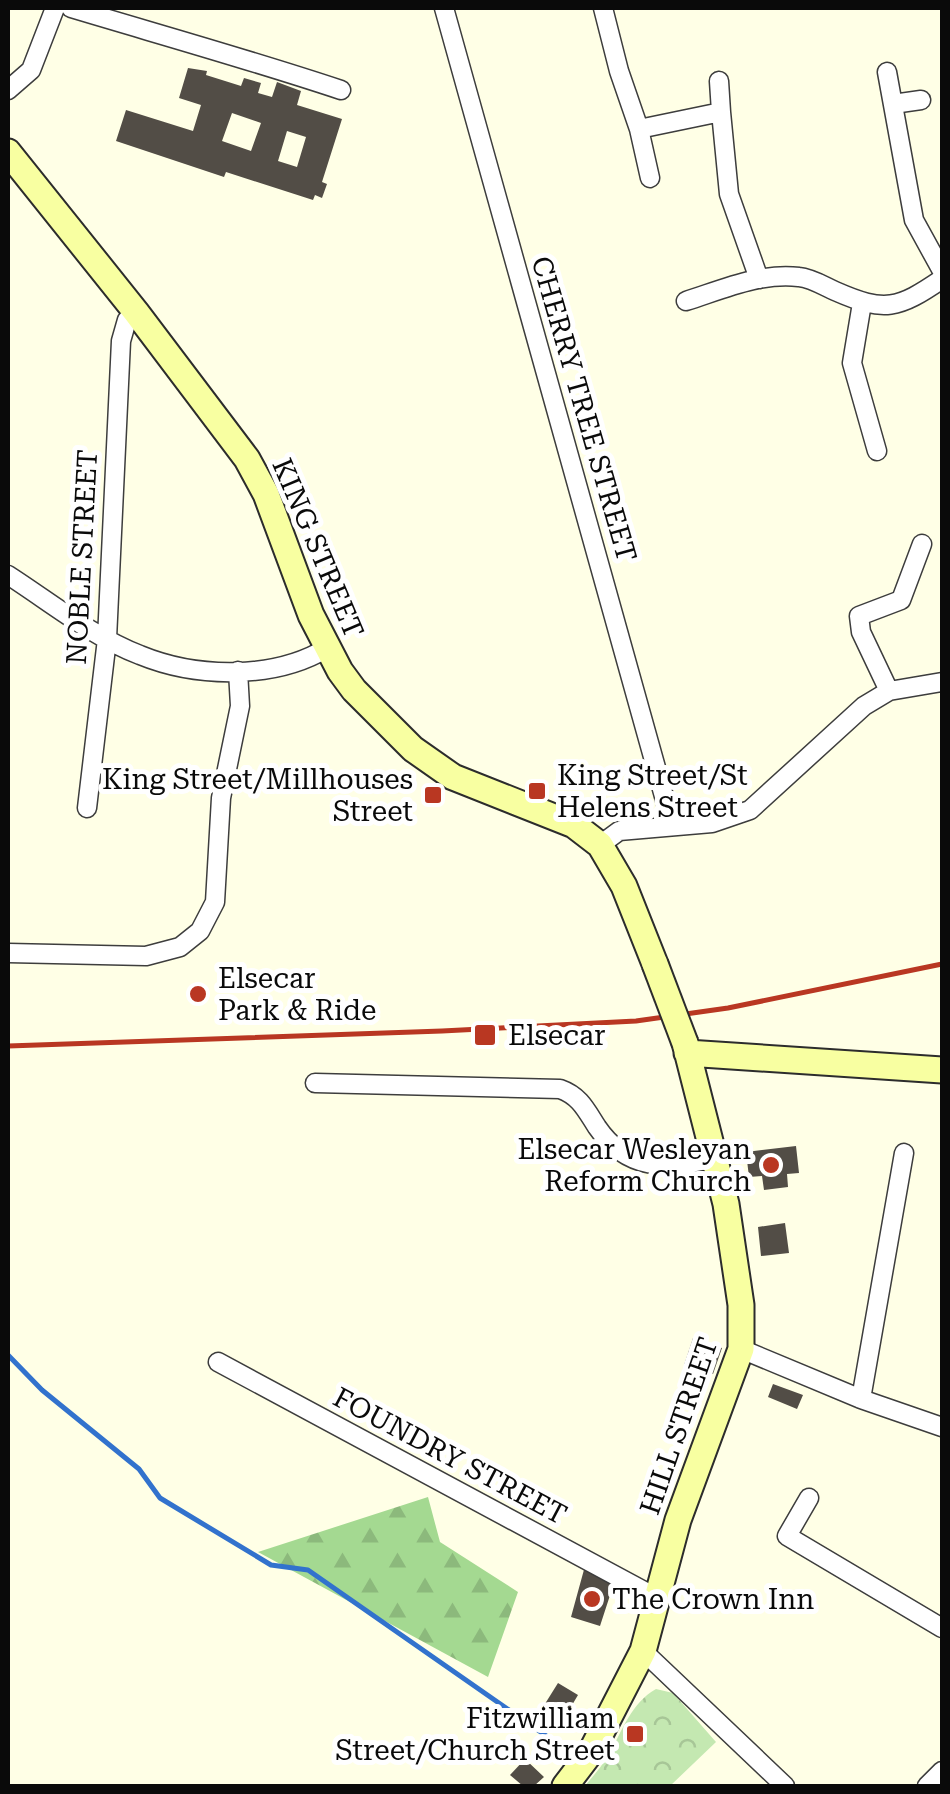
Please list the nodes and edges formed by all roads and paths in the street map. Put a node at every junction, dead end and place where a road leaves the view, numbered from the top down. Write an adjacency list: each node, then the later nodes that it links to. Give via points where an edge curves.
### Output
1 (56, 8): 7 (street, via 31,70)
2 (71, 8): 8 (street)
3 (444, 8): 30 (street, CHERRY TREE STREET)
4 (603, 8): 12 (street)
5 (887, 72): 10 (street)
6 (719, 81): 11 (street)
7 (8, 90)
8 (341, 90)
9 (921, 100): 10 (street)
10 (893, 104): 15 (street, via 914,220)
11 (722, 112): 12 (street); 16 (street, via 729,194)
12 (638, 129): 14 (street)
13 (8, 152): 20 (main road, KING STREET)
14 (650, 178)
15 (942, 271)
16 (759, 279): 18 (street); 19 (street, via 801,276)
17 (942, 280): 19 (street, via 899,304)
18 (686, 300)
19 (862, 303): 21 (street, via 852,364)
20 (136, 312): 24 (street, NOBLE STREET, via 120,341); 25 (main road, KING STREET, via 253,470)
21 (877, 451)
22 (922, 544): 28 (street, via 901,600 859,616)
23 (8, 575): 24 (street)
24 (108, 640): 26 (street, via 164,663); 29 (street, NOBLE STREET)
25 (327, 648): 26 (street, via 295,662); 31 (main road, KING STREET, via 354,690 433,764 574,825)
26 (238, 672): 32 (street, via 240,706 221,798 215,902 200,931 180,947 146,956)
27 (942, 682): 28 (street)
28 (889, 691): 30 (street, via 750,810 712,823)
29 (88, 808)
30 (672, 825): 31 (street, via 619,831)
31 (600, 844): 33 (main road, HILL STREET, bridge, via 624,886)
32 (8, 953)
33 (686, 1048): 34 (main road); 37 (main road, HILL STREET)
34 (942, 1070)
35 (315, 1084): 37 (street, via 560,1089 580,1101 608,1141 644,1165)
36 (904, 1153): 40 (street)
37 (714, 1158): 38 (main road, HILL STREET, via 741,1304)
38 (741, 1349): 40 (street); 43 (main road, HILL STREET, via 678,1520)
39 (218, 1362): 43 (street, FOUNDRY STREET)
40 (861, 1398): 41 (street)
41 (942, 1427)
42 (809, 1498): 44 (street, via 787,1536)
43 (657, 1598): 45 (main road, HILL STREET)
44 (942, 1628)
45 (642, 1651): 47 (main road, HILL STREET, via 591,1752); 48 (street)
46 (942, 1771): 49 (street)
47 (564, 1786)
48 (786, 1786)
49 (928, 1786)

